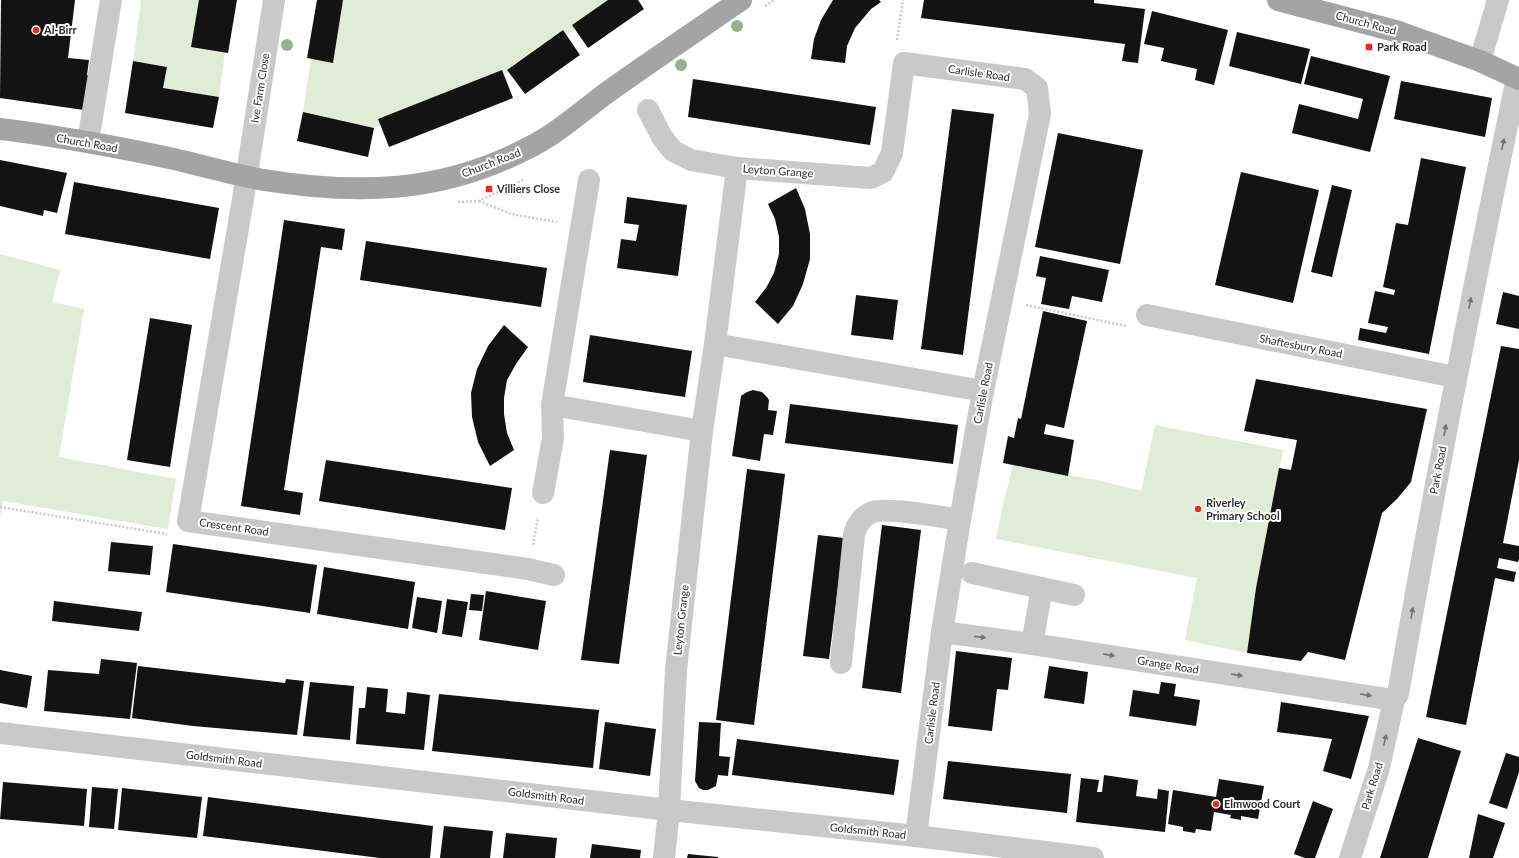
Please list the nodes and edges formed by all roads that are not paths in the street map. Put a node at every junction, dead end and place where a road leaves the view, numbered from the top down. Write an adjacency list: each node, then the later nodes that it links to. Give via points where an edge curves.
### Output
1 (112, 0): 11 (street)
2 (274, 0): 13 (street, Ive Farm Close)
3 (741, 0): 13 (main road, Church Road, via 542,140 472,173 412,186 376,189 340,188)
4 (1278, 0): 6 (main road, Church Road, via 1399,32)
5 (1498, 0): 6 (street)
6 (1480, 61): 8 (main road, Church Road)
7 (904, 63): 12 (street, Leyton Grange, via 892,154 884,172 871,178); 18 (street, Carlisle Road, via 1025,79 1037,88 1040,114)
8 (1518, 79): 17 (street, Park Road, one-way to 8)
9 (648, 110): 12 (street, via 672,151 691,160)
10 (0, 129): 11 (main road, Church Road)
11 (88, 142): 13 (main road, Church Road)
12 (737, 168): 16 (street, Leyton Grange)
13 (246, 176): 24 (street, Crescent Road, via 188,521 528,569)
14 (589, 180): 19 (street)
15 (1147, 315): 17 (street, Shaftesbury Road)
16 (715, 344): 18 (street); 20 (street, Leyton Grange)
17 (1456, 377): 30 (street, Park Road, one-way to 17, via 1398,694 1422,551)
18 (983, 390): 22 (street, Carlisle Road)
19 (552, 405): 20 (street); 21 (street, via 553,438)
20 (702, 430): 32 (street, Leyton Grange, via 676,670)
21 (542, 492)
22 (960, 520): 27 (street, Carlisle Road); 29 (street, via 884,510 869,513 861,520 854,535)
23 (972, 573): 25 (street)
24 (554, 575)
25 (1042, 588): 26 (street); 28 (street)
26 (1074, 595)
27 (942, 632): 28 (street, Grange Road, one-way to 28); 33 (street, Carlisle Road)
28 (1032, 644): 30 (street, Grange Road, one-way to 30)
29 (841, 663)
30 (1394, 700): 36 (street, Park Road, one-way to 30, via 1379,768)
31 (0, 733): 32 (street, Goldsmith Road)
32 (669, 810): 33 (street, Goldsmith Road); 34 (street, Leyton Grange)
33 (916, 836): 35 (street, Goldsmith Road)
34 (664, 858)
35 (1093, 858)
36 (1350, 858)

